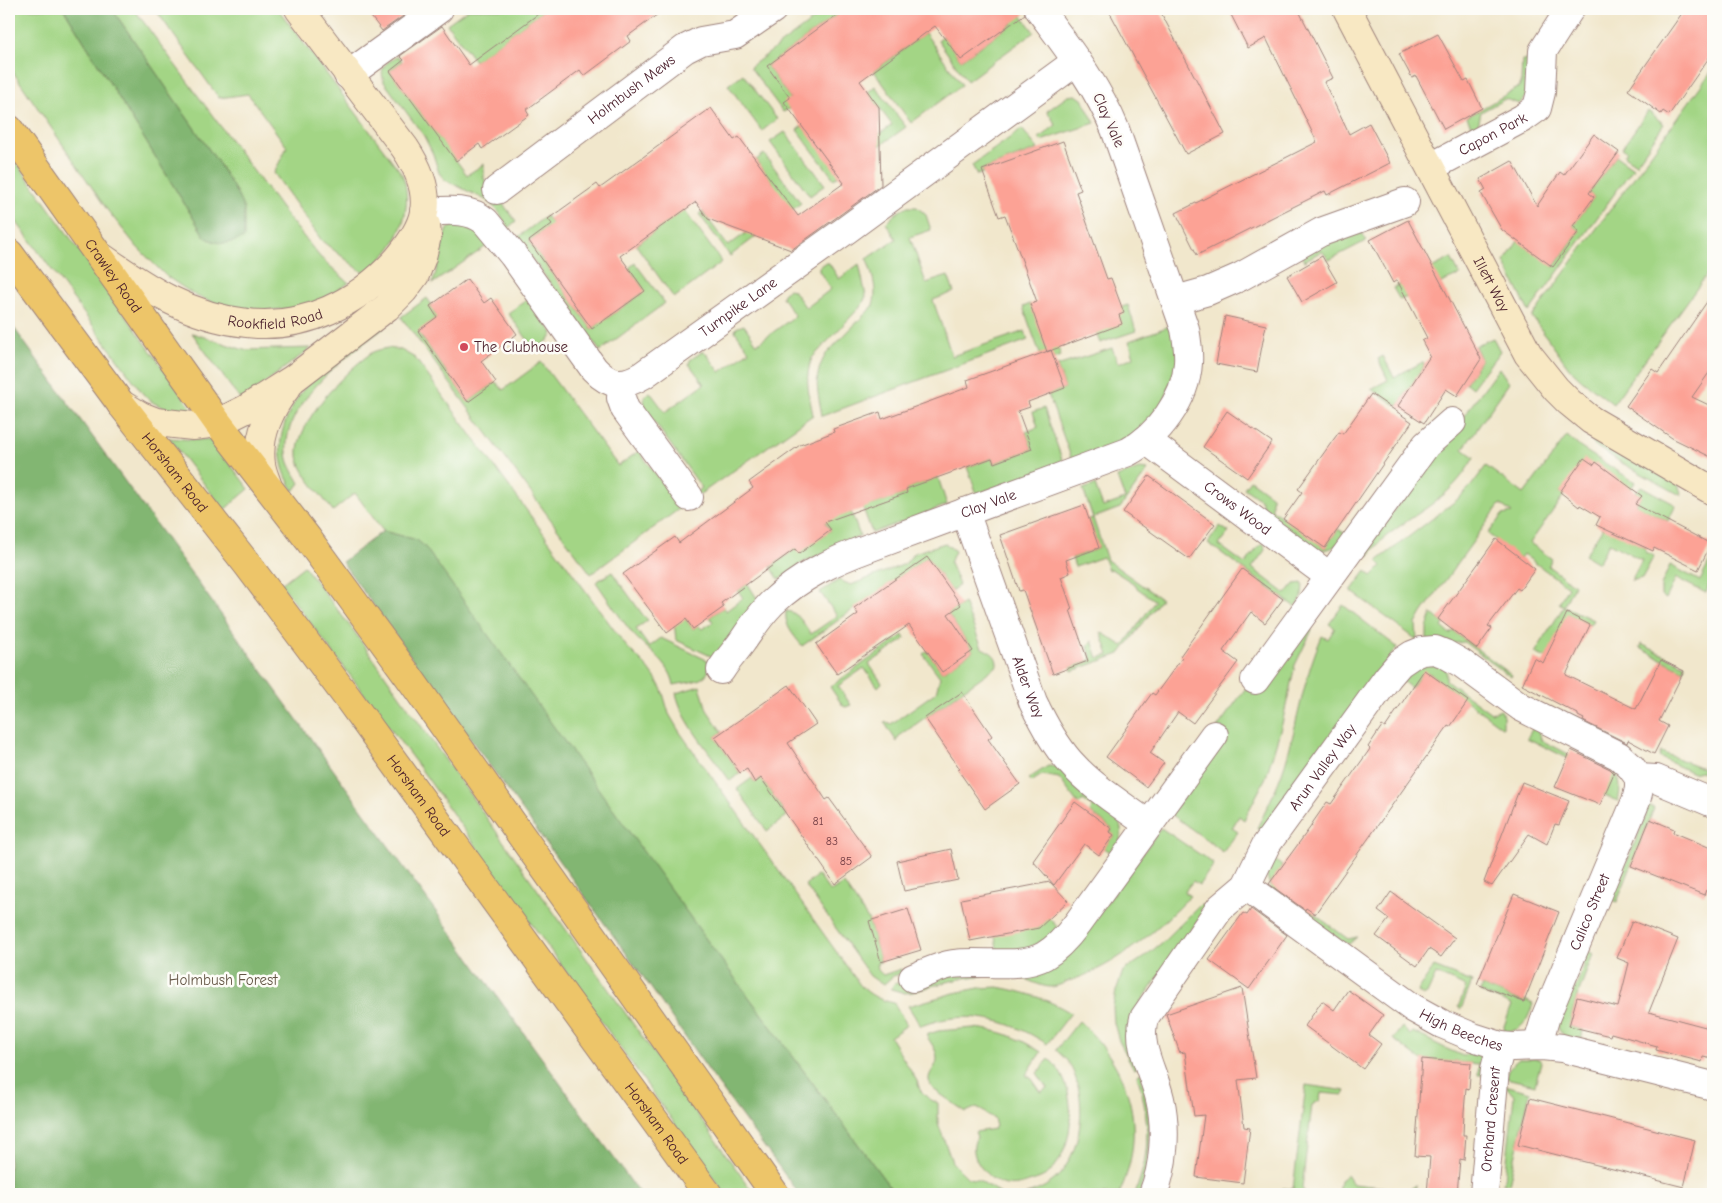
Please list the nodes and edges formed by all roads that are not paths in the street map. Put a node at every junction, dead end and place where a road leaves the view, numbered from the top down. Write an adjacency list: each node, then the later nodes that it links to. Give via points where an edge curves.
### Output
1 (299, 9): 8 (street)
2 (439, 9): 8 (street)
3 (773, 9): 11 (street, Holmbush Mews, via 735,35 701,41 685,49)
4 (1039, 9): 7 (street, Clay Vale)
5 (1347, 9): 10 (street, Illett Way)
6 (1570, 9): 10 (street, Capon Park, via 1543,51 1541,99 1537,108)
7 (1077, 61): 16 (street, Clay Vale, via 1111,118); 18 (street, Turnpike Lane, via 668,357 633,381)
8 (348, 75): 13 (street, via 412,158 425,196)
9 (9, 129): 15 (highway, Crawley Road)
10 (1431, 167): 24 (street, Illett Way, via 1518,336 1549,382 1592,420)
11 (497, 190)
12 (1405, 202): 16 (street, via 1321,232 1240,277)
13 (422, 219): 15 (street, Rookfield Road, via 406,250 360,293 321,313 279,324 236,322 191,309 146,288); 17 (street, via 425,245 419,268 409,284 387,307); 18 (street, via 469,212 485,220 594,368 602,377)
14 (9, 253): 19 (highway)
15 (97, 253): 21 (highway, Crawley Road)
16 (1176, 300): 22 (street, Clay Vale, via 1187,340 1188,364 1184,385 1173,408)
17 (293, 379): 21 (street); 23 (street, via 277,400 265,428 261,465)
18 (622, 384): 25 (street, via 621,398 625,409)
19 (121, 404): 21 (street, via 156,422 193,426); 39 (highway, Horsham Road, via 341,689)
20 (1452, 422): 27 (street, via 1426,445)
21 (218, 424): 23 (highway)
22 (1146, 440): 26 (street, Clay Vale, via 1119,457); 27 (street, Crows Wood)
23 (268, 487): 40 (highway, via 415,686)
24 (1713, 491)
25 (689, 498)
26 (965, 512): 28 (street, Clay Vale, via 838,559 802,579 760,616); 33 (street, Alder Way, via 1043,723 1069,761 1085,777)
27 (1330, 576): 29 (street)
28 (721, 670)
29 (1255, 680)
30 (1214, 735): 33 (street)
31 (1639, 778): 32 (street, via 1656,779); 34 (street, Arun Valley Way, via 1619,756 1521,707 1452,657 1435,650 1422,651 1400,663 1388,677 1266,846); 37 (street, Calico Street, via 1636,802 1546,1016)
32 (1713, 804)
33 (1149, 825): 35 (street, via 1068,936 1044,956 1007,963 951,964)
34 (1246, 886): 36 (street, High Beeches, via 1413,1008 1457,1030); 41 (street, Arun Valley Way, via 1220,908 1144,1018 1142,1043 1161,1101 1163,1123 1160,1170)
35 (913, 978)
36 (1501, 1046): 37 (street, High Beeches); 42 (street, Orchard Cresent, via 1495,1069)
37 (1537, 1046): 38 (street, High Beeches, via 1562,1048)
38 (1713, 1086)
39 (708, 1194)
40 (775, 1194)
41 (1152, 1194)
42 (1484, 1194)

